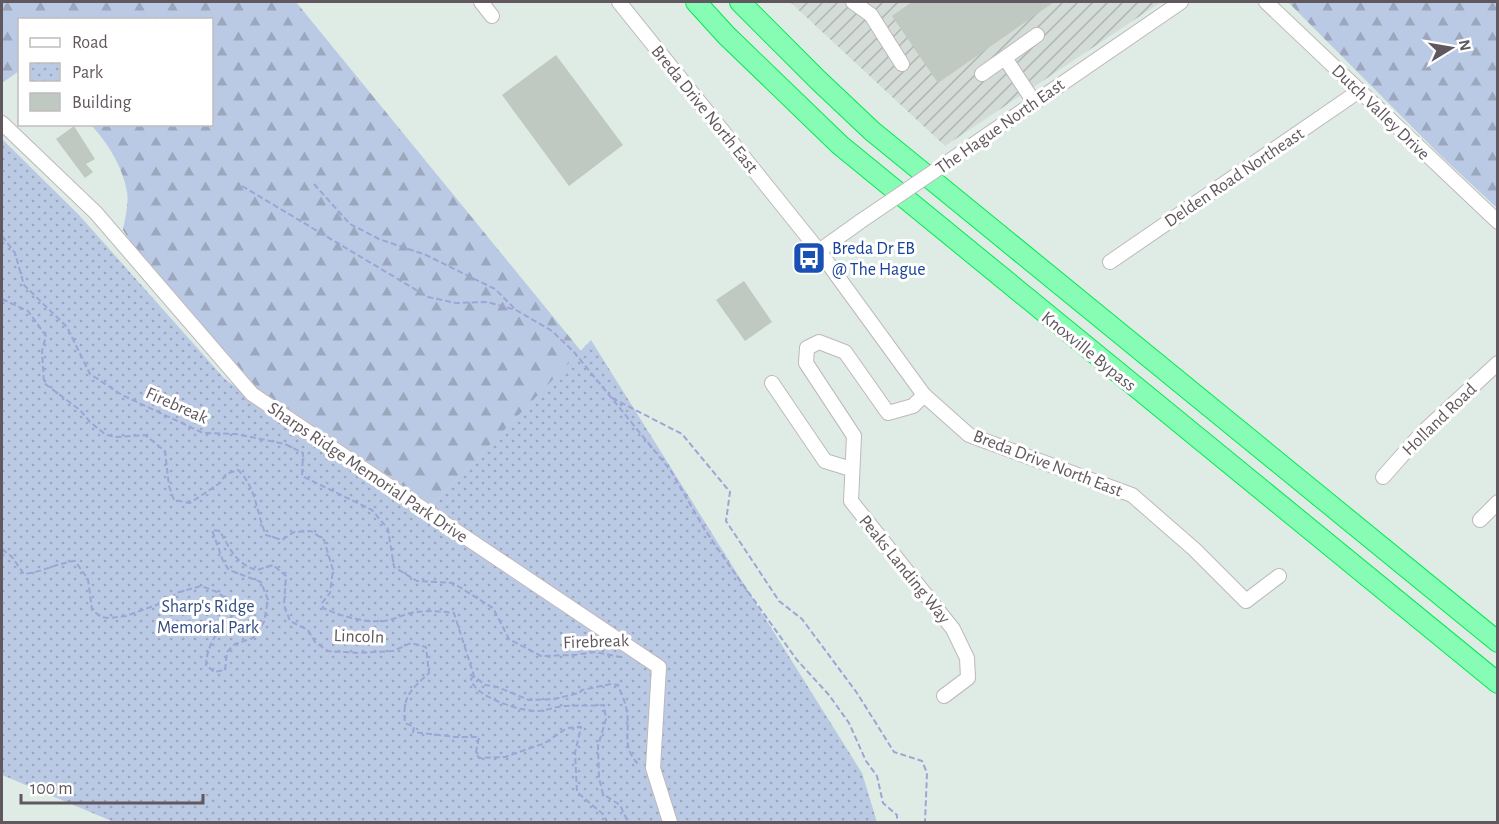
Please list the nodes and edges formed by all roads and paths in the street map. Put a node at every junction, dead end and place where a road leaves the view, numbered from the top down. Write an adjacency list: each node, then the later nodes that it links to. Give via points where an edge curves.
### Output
1 (481, 2): 8 (street)
2 (618, 2): 20 (street, Breda Drive North East)
3 (696, 2): 37 (highway, Knoxville Bypass, via 840,145)
4 (740, 2): 34 (highway, Knoxville Bypass, via 872,131)
5 (853, 2): 11 (street, via 871,15)
6 (1181, 2): 14 (street, The Hague North East)
7 (1266, 2): 13 (street, Dutch Valley Drive)
8 (492, 16)
9 (1037, 35): 10 (street)
10 (1005, 58): 12 (street); 14 (street)
11 (902, 64)
12 (982, 74)
13 (1359, 91): 18 (street, Dutch Valley Drive); 21 (street, Delden Road Northeast)
14 (1034, 102): 20 (street, The Hague North East, bridge)
15 (2, 123): 35 (street, Sharps Ridge Memorial Park Drive, via 96,213 252,394)
16 (314, 184): 23 (path, via 350,224 495,289)
17 (242, 186): 23 (path, via 428,297 456,303 487,302)
18 (1497, 222)
19 (2, 236): 35 (path, Firebreak, via 15,254 24,285 68,327 90,374 122,395 203,434 236,434 285,444 303,453 303,476 372,510 388,529 394,567 417,581 453,583 493,608 509,639 541,656 596,652 622,658)
20 (819, 251): 26 (street, Breda Drive North East)
21 (1110, 262)
22 (2, 299): 36 (path, via 28,311 46,336 42,351 44,383 106,435 145,435 165,451 174,500 190,503 220,483 226,474 238,470 256,497 266,535 282,540 294,532 311,531 324,540 333,570 323,608 357,619 384,621 437,610 454,613)
23 (516, 310): 27 (path, via 560,338)
24 (1497, 363): 29 (street, Holland Road, via 1422,433)
25 (772, 383): 28 (street, via 825,461)
26 (924, 395): 28 (street, Peaks Landing Way, via 913,406 888,412 845,352 819,342 807,348 806,363 854,436); 33 (street, Breda Drive North East, via 969,435 1132,495 1246,601)
27 (609, 396): 43 (path, via 671,471 743,586 796,660 849,723 877,776 883,803 897,815); 44 (path, via 682,434 724,484 729,492 726,521 779,601 802,619 857,693 894,752 922,761 927,773)
28 (851, 470): 38 (street, Peaks Landing Way, via 851,501 953,629 967,658 968,678)
29 (1383, 477)
30 (1497, 502): 31 (street)
31 (1480, 520)
32 (2, 549): 40 (path, Lincoln, via 24,574 75,561 88,579 92,610 101,617 126,616 170,600 176,592 201,586 217,592 230,602 235,613 210,643 206,665 214,672 225,670 227,652 235,644 253,638 264,622 268,600 261,582 228,570 212,530 220,531 243,564 257,570 273,564 286,576 284,605 290,621 308,630 315,642 328,651 393,651 411,643 426,647 429,673 405,701 405,723 414,728 413,732 479,736 476,752 480,758 505,757 545,742 567,728 581,727 575,753 577,792)
33 (1279, 576)
34 (1497, 642)
35 (639, 653): 39 (street, Sharps Ridge Memorial Park Drive, via 659,667)
36 (474, 676): 39 (path, via 485,685 530,700 554,699 618,685 627,712 628,750 642,768); 41 (path, via 471,683 478,692 514,708 539,711 568,705 604,705 606,719 598,746 599,778 603,794 620,805)
37 (1497, 683)
38 (944, 696)
39 (653, 768): 42 (street, Sharps Ridge Memorial Park Drive)
40 (607, 822)
41 (628, 822)
42 (670, 822)
43 (897, 822)
44 (926, 822)

